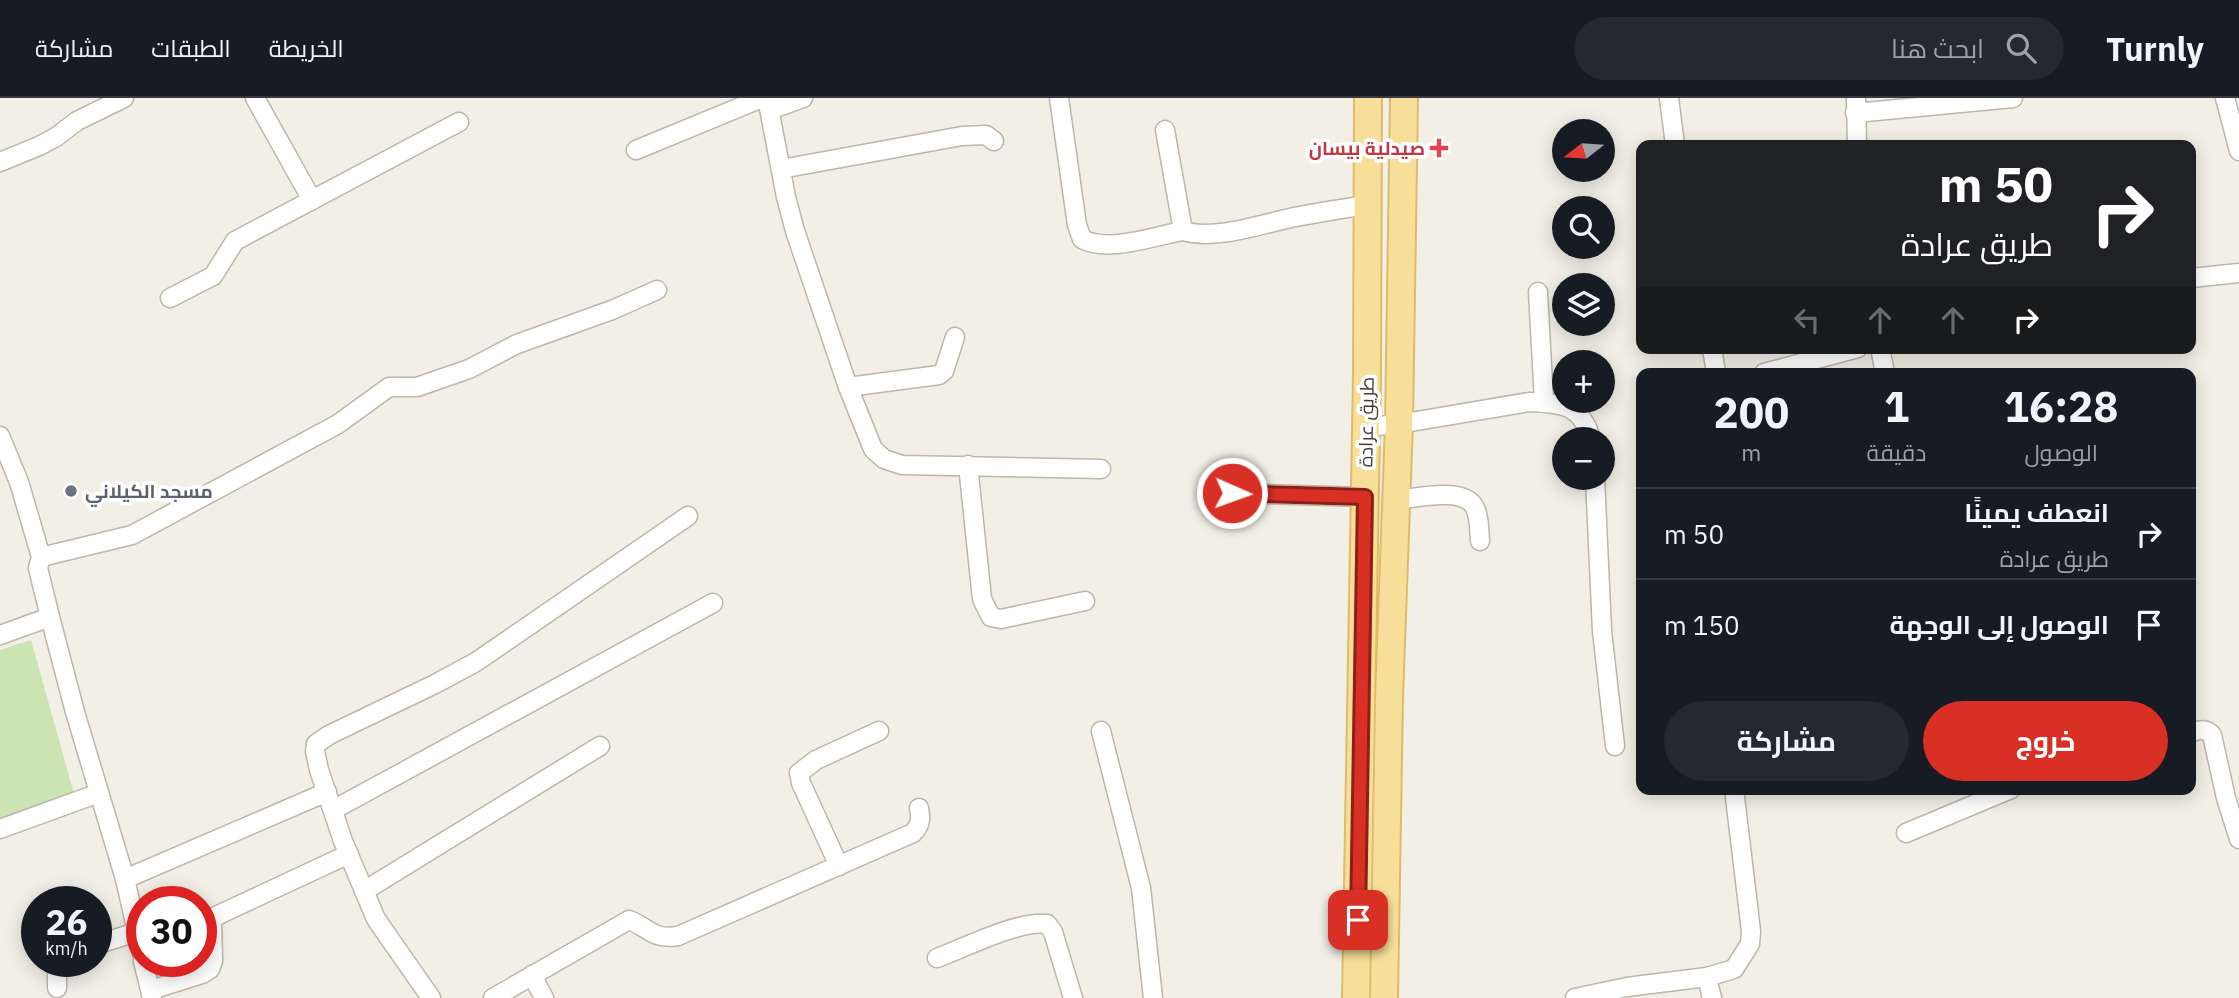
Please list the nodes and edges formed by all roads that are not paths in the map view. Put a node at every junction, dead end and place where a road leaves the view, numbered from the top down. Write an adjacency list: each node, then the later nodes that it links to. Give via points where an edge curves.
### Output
1 (124, 98): 19 (street, via 39,146)
2 (256, 98): 21 (street)
3 (803, 98): 10 (street)
4 (1059, 98): 23 (street, via 1076,225 1082,239 1106,246)
5 (1368, 98): 22 (main road, طريق عرادة)
6 (1404, 98): 32 (main road)
7 (1670, 98): 14 (street)
8 (2013, 98): 11 (street)
9 (2225, 98): 18 (street)
10 (766, 102): 17 (street); 20 (street)
11 (1855, 106): 15 (street)
12 (459, 122): 21 (street)
13 (1165, 130): 23 (street)
14 (1674, 140)
15 (1857, 140)
16 (994, 141): 20 (street, via 986,135 962,136)
17 (636, 150)
18 (2239, 151)
19 (0, 162)
20 (781, 169): 34 (street, via 795,231)
21 (312, 200): 28 (street, via 235,241 213,276)
22 (1367, 205): 23 (street, via 1250,228 1195,234); 33 (main road, طريق عرادة)
23 (1183, 231)
24 (2239, 273): 25 (street)
25 (2196, 277)
26 (657, 290): 48 (street, via 517,344 469,369 416,387 389,387 338,424 132,534)
27 (1538, 292): 35 (street)
28 (170, 298)
29 (955, 337): 34 (street, via 939,375)
30 (1845, 354): 31 (street)
31 (1819, 366)
32 (1400, 373): 33 (main road); 36 (main road)
33 (1367, 374): 37 (main road, طريق عرادة)
34 (848, 387): 40 (street, via 873,449 884,458 902,465)
35 (1544, 402): 36 (street); 38 (street, via 1577,410)
36 (1399, 424): 37 (street); 45 (main road)
37 (1366, 427): 44 (main road, طريق عرادة)
38 (1587, 427)
39 (0, 436): 48 (street)
40 (968, 465): 41 (street); 49 (street, via 982,599 991,617 1001,619)
41 (1101, 469)
42 (1596, 490): 57 (street, via 1602,631)
43 (1232, 493): 44 (street)
44 (1365, 497): 83 (main road, طريق عرادة)
45 (1396, 500): 47 (street, via 1468,498 1475,507); 84 (main road)
46 (688, 516): 59 (street, via 476,662 316,744)
47 (1480, 541)
48 (41, 557): 51 (street, via 38,568)
49 (1085, 601)
50 (713, 603): 63 (street)
51 (50, 617): 52 (street); 58 (street)
52 (0, 635)
53 (2196, 730): 66 (street, via 2212,735)
54 (879, 731): 68 (street, via 816,760 799,773)
55 (1101, 731): 82 (street, via 1141,888)
56 (600, 746): 71 (street)
57 (1615, 746)
58 (99, 793): 64 (street); 69 (street)
59 (327, 793): 63 (street); 69 (street)
60 (1735, 795): 75 (street, via 1750,944 1734,969)
61 (1997, 795): 65 (street)
62 (919, 808): 68 (street, via 921,817 914,833)
63 (333, 810): 67 (street)
64 (0, 829)
65 (1906, 833)
66 (2239, 839)
67 (349, 854): 71 (street); 77 (street, via 216,916 210,969)
68 (839, 866): 73 (street, via 678,936 663,939 629,920)
69 (125, 879): 70 (street)
70 (126, 886)
71 (364, 891): 78 (street, via 376,919)
72 (937, 958): 81 (street, via 1020,927 1047,925)
73 (532, 975): 79 (street); 80 (street)
74 (57, 977): 76 (street)
75 (1707, 977): 85 (street); 86 (street)
76 (57, 988)
77 (152, 994)
78 (431, 998)
79 (493, 998)
80 (544, 998)
81 (1073, 998)
82 (1153, 998)
83 (1356, 998)
84 (1384, 998)
85 (1575, 998)
86 (1712, 998)

